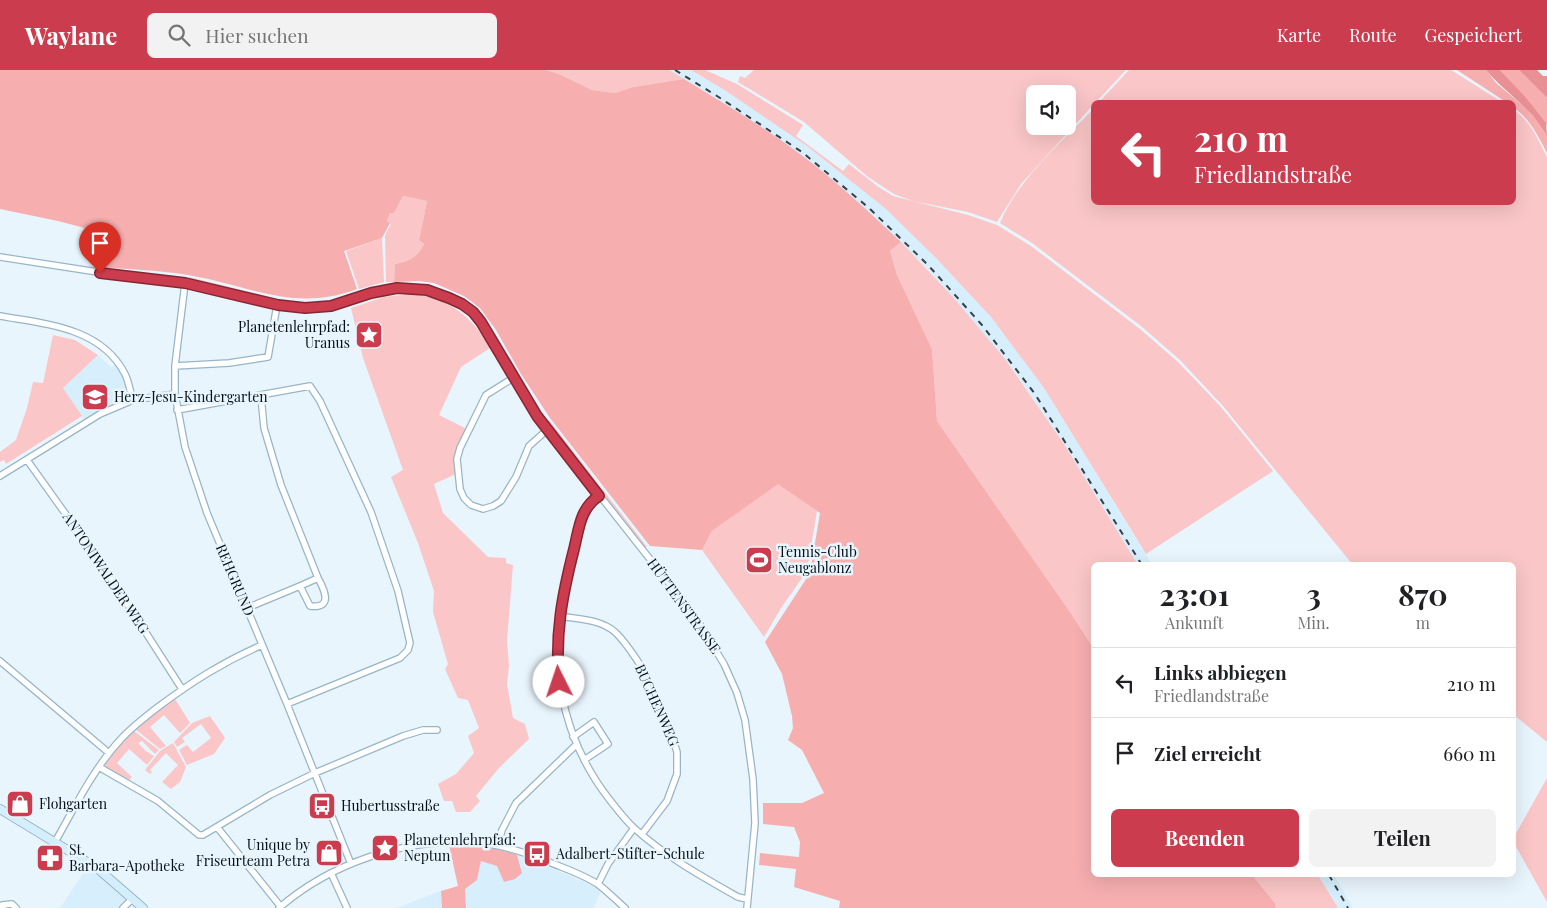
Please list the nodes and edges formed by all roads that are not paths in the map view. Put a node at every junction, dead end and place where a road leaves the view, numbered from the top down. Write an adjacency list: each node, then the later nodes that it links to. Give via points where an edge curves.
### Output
1 (0, 257): 2 (street, HÜTTENSTRASSE)
2 (185, 283): 3 (street, HÜTTENSTRASSE); 5 (street, REHGRUND)
3 (278, 305): 5 (street, via 268,357); 6 (street, HÜTTENSTRASSE, via 331,306 386,289 427,290 473,312 490,334)
4 (0, 316): 9 (street, via 75,331 88,337 114,358 125,374)
5 (175, 366): 7 (street, REHGRUND)
6 (513, 378): 11 (street, HÜTTENSTRASSE); 11 (street, via 486,395 460,448 457,459 464,498 471,505 483,509 502,501 529,446)
7 (175, 394): 9 (street); 10 (street, REHGRUND)
8 (261, 396): 10 (street); 15 (street, via 264,428 280,485); 22 (street, via 310,386 320,401 371,512 398,591 410,643 400,658)
9 (133, 400): 12 (street, via 100,414)
10 (177, 410): 17 (street, REHGRUND, via 184,447 200,494)
11 (547, 430): 14 (street, HÜTTENSTRASSE)
12 (27, 460): 13 (street); 21 (street, ANTONIWALDER WEG, via 106,572)
13 (0, 476)
14 (599, 496): 18 (street, via 585,508 581,519); 40 (street, HÜTTENSTRASSE, via 703,629 737,694 749,742 755,823)
15 (318, 578): 16 (street); 16 (street, via 326,593 323,603 310,606)
16 (300, 586): 17 (street)
17 (247, 608): 19 (street, REHGRUND)
18 (559, 616): 24 (street, via 559,682); 33 (street, BUCHENWEG, via 593,622 614,631 643,669 648,693 670,728 677,752 677,774 667,801)
19 (262, 645): 21 (street, via 219,665); 22 (street, REHGRUND)
20 (0, 661): 26 (street)
21 (182, 689): 26 (street, via 132,728)
22 (287, 704): 29 (street, REHGRUND)
23 (437, 730): 29 (street, via 403,736)
24 (573, 737): 25 (street); 27 (street, via 594,722 608,744)
25 (576, 745): 27 (street); 35 (street, via 516,804)
26 (109, 753): 28 (street)
27 (584, 760): 32 (street, via 597,784)
28 (99, 767): 31 (street, via 158,801 199,835); 34 (street)
29 (315, 773): 31 (street, via 270,795); 36 (street, REHGRUND)
30 (0, 809): 34 (street)
31 (217, 828): 42 (street)
32 (634, 828): 33 (street); 38 (street)
33 (642, 834): 40 (street, via 679,863)
34 (55, 842): 39 (street, via 97,868)
35 (498, 845): 36 (street, via 428,843 397,848); 38 (street, via 544,860)
36 (351, 864): 37 (street)
37 (331, 873): 42 (street); 46 (street)
38 (598, 884): 47 (street)
39 (132, 899): 44 (street); 45 (street)
40 (747, 899): 48 (street, HÜTTENSTRASSE)
41 (3, 906): 43 (street, via 12,904)
42 (280, 907)
43 (16, 908)
44 (123, 908)
45 (143, 908)
46 (347, 908)
47 (625, 908)
48 (747, 908)

